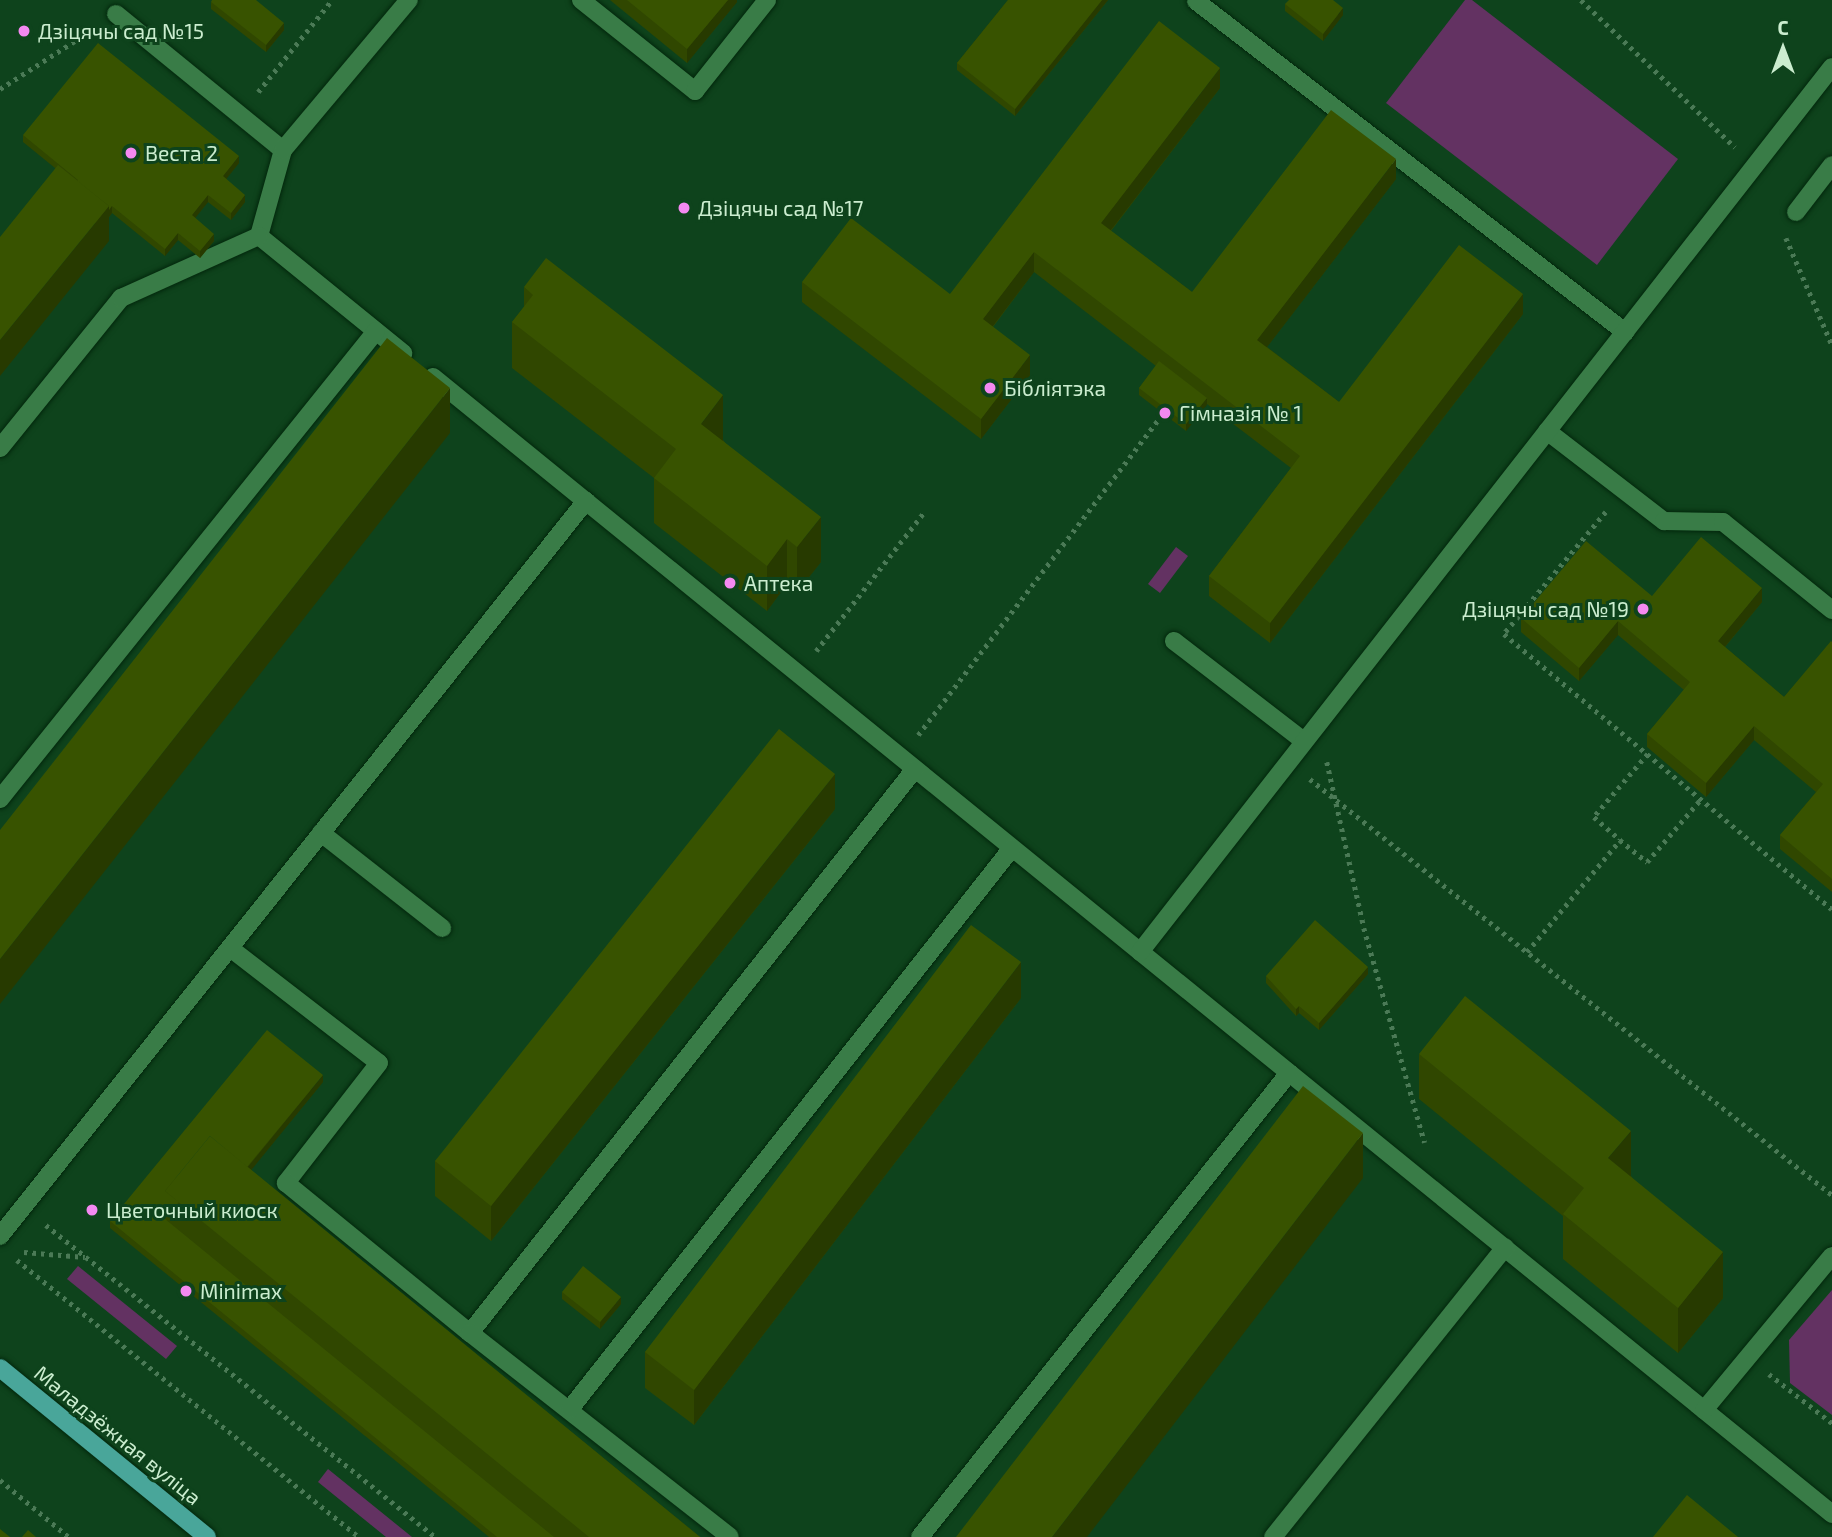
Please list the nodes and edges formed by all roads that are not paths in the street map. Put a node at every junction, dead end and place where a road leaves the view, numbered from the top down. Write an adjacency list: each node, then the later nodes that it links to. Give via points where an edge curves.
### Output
1 (409, 0): 7 (lane)
2 (581, 0): 3 (lane, via 695,91)
3 (767, 0)
4 (1196, 1): 12 (lane)
5 (116, 14): 7 (lane)
6 (1832, 67): 12 (lane)
7 (283, 150): 10 (lane)
8 (1832, 165): 9 (lane)
9 (1796, 212)
10 (259, 236): 11 (lane); 14 (lane, via 121,298)
11 (376, 331): 15 (lane); 20 (lane)
12 (1625, 332): 13 (lane)
13 (1547, 431): 16 (lane, via 1664,521 1723,522); 18 (lane)
14 (0, 448)
15 (586, 501): 19 (lane); 21 (lane)
16 (1832, 610)
17 (1174, 641): 18 (lane)
18 (1304, 741): 25 (lane)
19 (908, 763): 22 (lane); 30 (lane)
20 (0, 799)
21 (321, 833): 23 (lane); 24 (lane)
22 (1012, 848): 25 (lane); 32 (lane)
23 (442, 928)
24 (230, 947): 27 (lane); 30 (lane, via 379,1063 286,1183)
25 (1140, 952): 26 (lane)
26 (1289, 1073): 28 (lane); 37 (lane)
27 (3, 1244)
28 (1506, 1247): 33 (lane); 38 (lane)
29 (1832, 1256): 33 (lane)
30 (470, 1333): 32 (lane)
31 (0, 1368): 35 (main road, Маладзёжная вуліца)
32 (570, 1409): 36 (lane)
33 (1704, 1410): 34 (lane)
34 (1832, 1514)
35 (207, 1537)
36 (730, 1537)
37 (920, 1537)
38 (1273, 1537)

